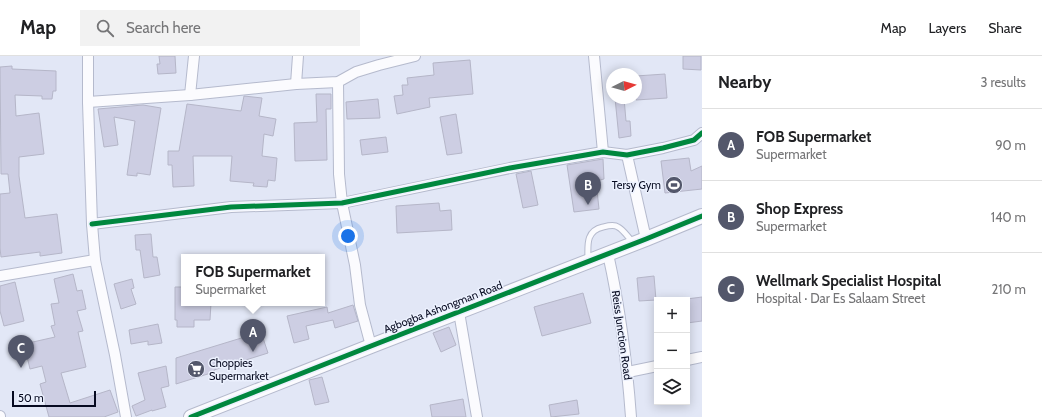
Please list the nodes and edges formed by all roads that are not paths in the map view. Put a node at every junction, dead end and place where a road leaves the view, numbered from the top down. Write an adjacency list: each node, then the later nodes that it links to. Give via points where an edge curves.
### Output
1 (88, 56): 9 (street)
2 (194, 56): 8 (street)
3 (298, 56): 7 (street)
4 (415, 56): 6 (street, via 356,72)
5 (594, 56): 11 (street)
6 (338, 82): 7 (street); 13 (street, via 339,174)
7 (296, 84): 8 (street)
8 (190, 95): 9 (street)
9 (88, 102): 15 (street)
10 (702, 133): 12 (street, via 694,140)
11 (603, 152): 12 (street); 13 (street, via 510,168)
12 (627, 155): 16 (street)
13 (342, 203): 15 (street, via 231,207); 22 (street, via 355,265 360,305)
14 (702, 216): 16 (street, Agbogba Ashongman Road)
15 (92, 224): 18 (street)
16 (640, 242): 17 (street, Agbogba Ashongman Road); 19 (lane, via 618,227 610,225 597,228 592,232 588,242)
17 (608, 254): 19 (street, Agbogba Ashongman Road); 26 (street, Reiss Junction Road)
18 (95, 260): 20 (street); 27 (street)
19 (588, 262): 21 (street, Agbogba Ashongman Road)
20 (0, 276)
21 (459, 312): 22 (street, Agbogba Ashongman Road); 29 (street)
22 (371, 346): 28 (street, Agbogba Ashongman Road)
23 (702, 357): 24 (street)
24 (690, 359)
25 (654, 367): 26 (street)
26 (628, 372): 30 (street, Reiss Junction Road)
27 (126, 417)
28 (194, 417)
29 (477, 417)
30 (631, 417)

